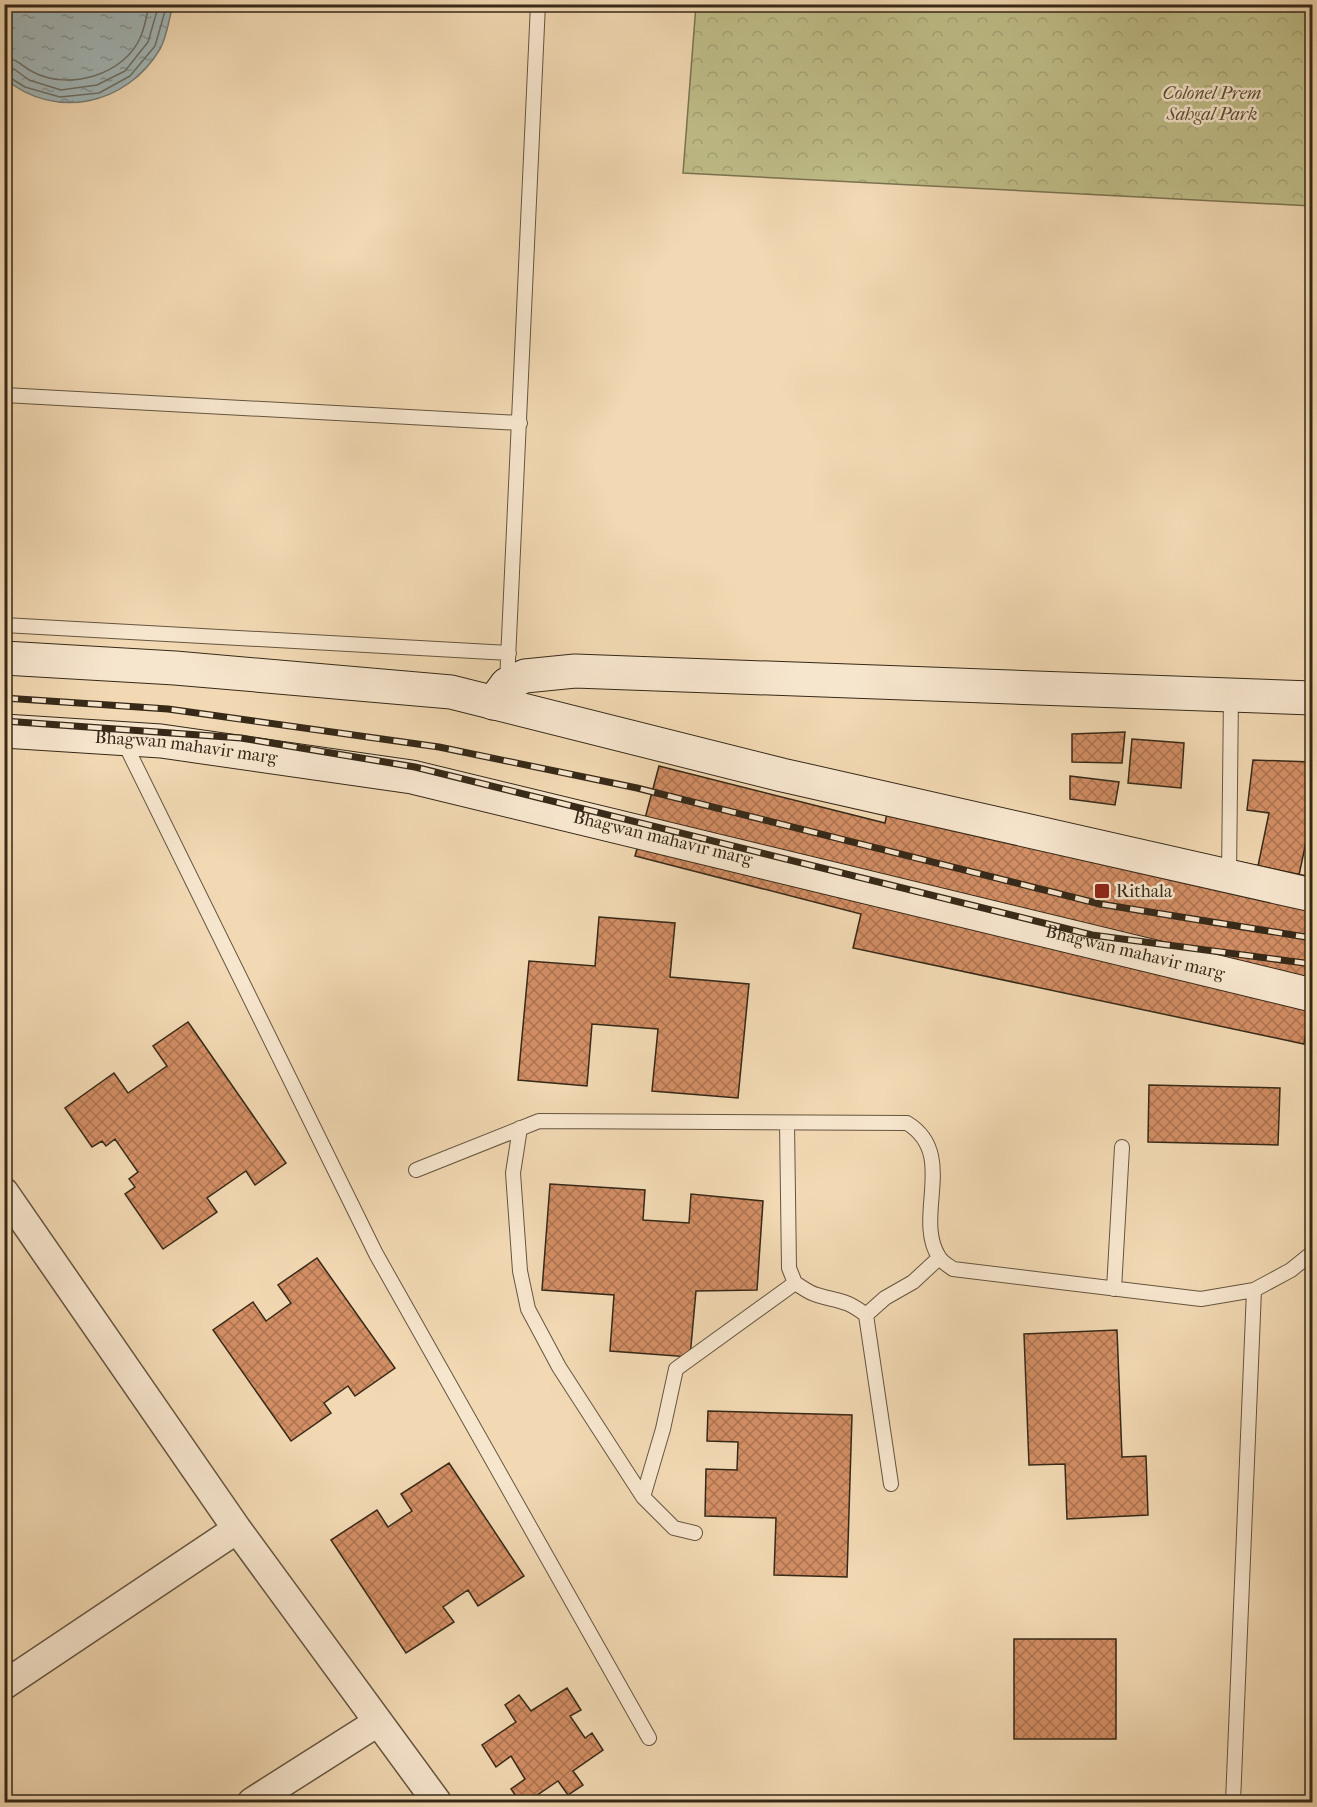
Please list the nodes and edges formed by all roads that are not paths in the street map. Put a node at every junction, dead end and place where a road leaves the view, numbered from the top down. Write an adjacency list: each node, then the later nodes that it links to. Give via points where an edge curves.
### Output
1 (538, 4): 3 (lane)
2 (4, 394): 3 (lane)
3 (520, 423): 6 (lane)
4 (4, 625): 6 (lane)
5 (4, 658): 6 (main road, via 175,668 450,692)
6 (503, 680): 7 (main road, via 575,671); 11 (main road, via 793,778)
7 (1231, 695): 8 (main road); 11 (lane)
8 (1312, 698)
9 (4, 731): 10 (main road, Bhagwan mahavir marg)
10 (123, 740): 13 (main road, Bhagwan mahavir marg, via 161,741 412,777); 31 (lane, via 376,1254)
11 (1229, 876): 12 (main road)
12 (1312, 895)
13 (1312, 995)
14 (787, 1123): 15 (lane, via 539,1121); 20 (lane, via 908,1124 922,1132 931,1149 932,1238); 21 (lane, via 789,1268)
15 (520, 1128): 17 (lane); 26 (lane, via 513,1173 520,1270 528,1309 559,1367)
16 (1122, 1147): 22 (lane)
17 (417, 1170)
18 (4, 1192): 27 (street)
19 (1312, 1253): 23 (lane, via 1291,1270)
20 (939, 1258): 22 (lane, via 953,1269); 24 (lane)
21 (795, 1283): 24 (lane, via 816,1295 852,1304); 26 (lane, via 675,1370)
22 (1114, 1288): 23 (lane, via 1201,1299)
23 (1254, 1290): 34 (lane)
24 (866, 1316): 25 (lane)
25 (891, 1484)
26 (643, 1497): 28 (lane, via 674,1528)
27 (237, 1529): 29 (street); 30 (street)
28 (695, 1533)
29 (4, 1685)
30 (378, 1722): 32 (street); 33 (street)
31 (649, 1738)
32 (252, 1803)
33 (437, 1803)
34 (1233, 1803)

